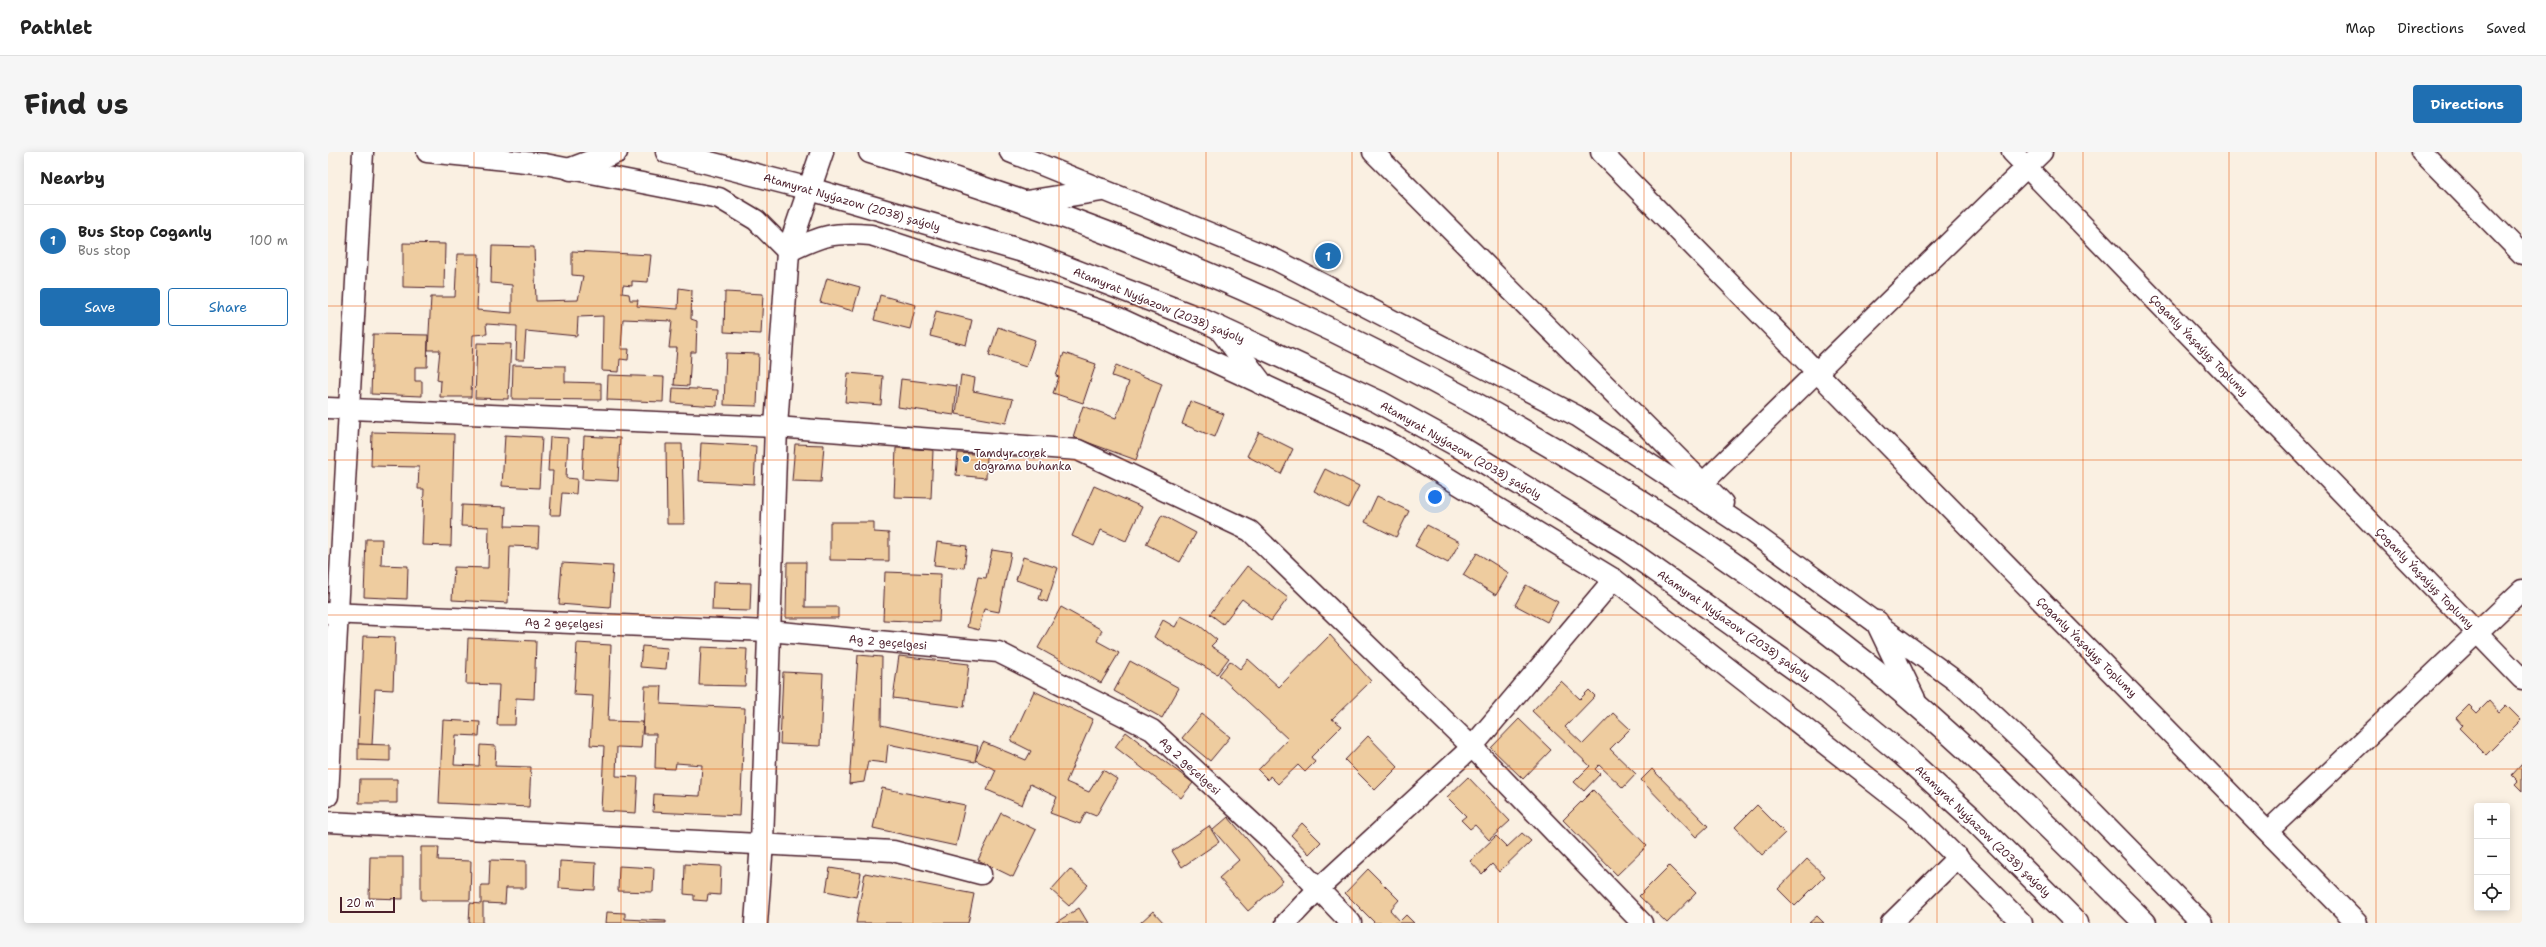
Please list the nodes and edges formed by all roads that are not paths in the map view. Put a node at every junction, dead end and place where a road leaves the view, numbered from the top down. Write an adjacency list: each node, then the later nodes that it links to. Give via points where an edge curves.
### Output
1 (363, 152): 24 (street)
2 (427, 152): 14 (street, via 546,164)
3 (616, 152): 14 (main road)
4 (667, 152): 15 (main road, Atamyrat Nyýazow (2038) şaýoly)
5 (822, 152): 15 (main road)
6 (870, 152): 17 (main road)
7 (1010, 152): 16 (street)
8 (1373, 152): 26 (street)
9 (1601, 152): 21 (street, Çoganly Ýaşaýyş Toplumy)
10 (2012, 152): 13 (street, Çoganly Ýaşaýyş Toplumy)
11 (2042, 152): 13 (street)
12 (2422, 152): 19 (street)
13 (2027, 167): 21 (street); 33 (street, Çoganly Ýaşaýyş Toplumy)
14 (571, 169): 18 (street, via 719,198 756,220)
15 (810, 189): 18 (main road); 20 (main road, Atamyrat Nyýazow (2038) şaýoly, via 1026,252)
16 (1102, 190): 17 (main road); 27 (street, via 1276,260 1556,405 1584,420)
17 (1025, 202): 35 (main road, via 1203,270 1410,367 1504,420 1668,520 1875,670)
18 (788, 252): 22 (street, via 813,239 841,232 870,235 1108,312); 25 (main road)
19 (2522, 254)
20 (1218, 327): 22 (main road); 50 (main road, Atamyrat Nyýazow (2038) şaýoly, via 1379,402 1455,444 1626,549 1826,690 1972,818)
21 (1816, 372): 26 (street); 39 (street, Çoganly Ýaşaýyş Toplumy)
22 (1261, 383): 28 (street, via 1394,445)
23 (328, 408): 24 (street)
24 (349, 408): 25 (street); 30 (street)
25 (776, 427): 32 (main road); 36 (street, via 1078,450 1250,531)
26 (1703, 483): 27 (street)
27 (1741, 525): 31 (street)
28 (1614, 579): 36 (street); 41 (street, via 1912,812)
29 (2522, 590): 33 (street)
30 (333, 613): 32 (street, Ag 2 geçelgesi); 37 (street)
31 (1877, 622): 35 (main road); 52 (street, via 1964,688 2049,767)
32 (769, 631): 40 (main road); 43 (street, Ag 2 geçelgesi, via 998,652 1152,730 1274,843)
33 (2478, 633): 34 (street, Çoganly Ýaşaýyş Toplumy); 39 (street)
34 (2522, 679)
35 (1918, 708): 51 (main road, via 2007,785)
36 (1472, 747): 43 (street); 47 (street)
37 (328, 796)
38 (328, 822): 40 (street)
39 (2268, 831): 53 (street, Çoganly Ýaşaýyş Toplumy)
40 (762, 843): 42 (street, via 892,851); 44 (main road)
41 (1958, 857): 48 (street); 49 (street)
42 (980, 874)
43 (1318, 889): 45 (street); 46 (street, Ag 2 geçelgesi)
44 (756, 923)
45 (1286, 923)
46 (1351, 923)
47 (1642, 923)
48 (1891, 923)
49 (2022, 923)
50 (2077, 923)
51 (2145, 923)
52 (2202, 923)
53 (2357, 923)

